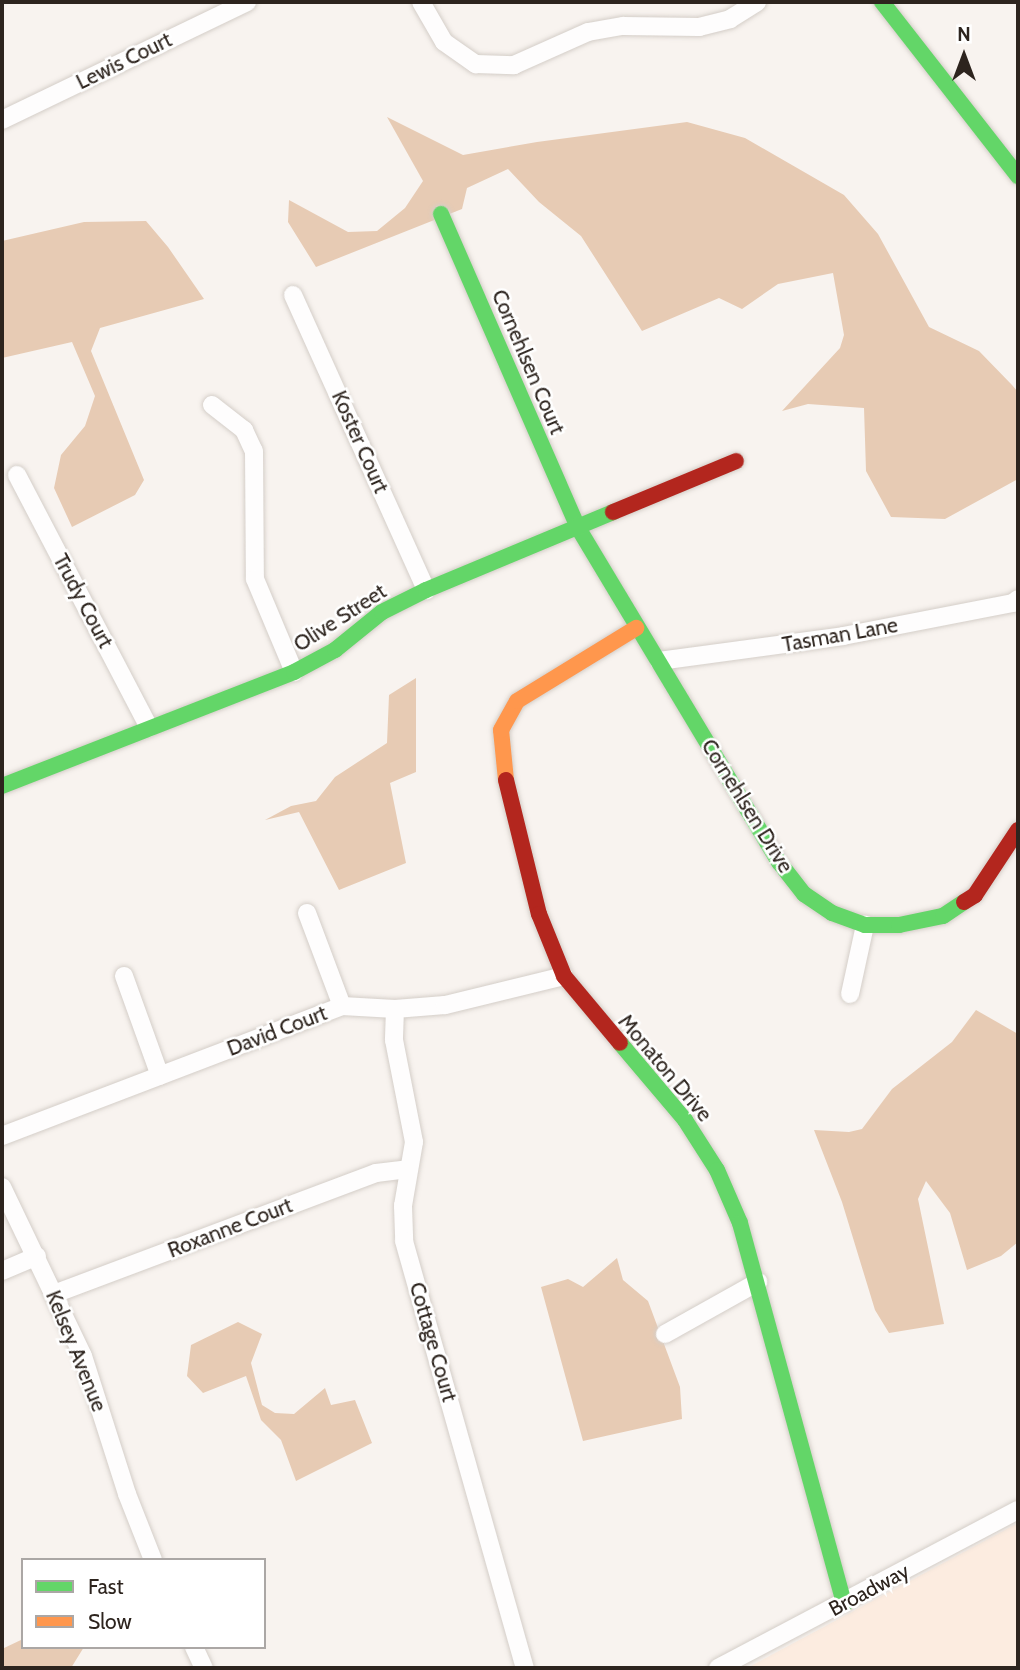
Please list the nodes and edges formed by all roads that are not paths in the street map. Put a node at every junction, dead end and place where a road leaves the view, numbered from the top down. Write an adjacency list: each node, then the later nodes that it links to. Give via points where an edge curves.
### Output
1 (247, 2): 5 (street, Lewis Court)
2 (421, 2): 3 (street, via 444,43 476,64 514,65 588,32 623,26 699,27 730,19)
3 (757, 2)
4 (882, 2): 6 (street)
5 (2, 120)
6 (1018, 176)
7 (441, 214): 12 (street, Cornehlsen Court)
8 (293, 295): 13 (street, Koster Court)
9 (212, 405): 17 (street, via 244,430 254,452 255,579)
10 (736, 461): 12 (street, Olive Street)
11 (17, 475): 18 (street, Trudy Court)
12 (577, 526): 13 (street, Olive Street); 15 (street, Cornehlsen Drive)
13 (426, 590): 17 (street, Olive Street, via 382,612 335,650)
14 (1017, 606): 16 (street, Tasman Lane)
15 (636, 628): 16 (street, Cornehlsen Drive); 24 (street, Monaton Drive, via 517,701 501,730 502,764 539,914)
16 (659, 661): 22 (street, Cornehlsen Drive, via 779,862 804,894 832,913)
17 (294, 672): 18 (street, Olive Street)
18 (149, 728): 19 (street, Olive Street)
19 (2, 786)
20 (1018, 830): 22 (street, Cornehlsen Drive, via 975,894 943,916 899,925)
21 (307, 913): 26 (street)
22 (865, 925): 25 (street)
23 (124, 976): 28 (street)
24 (564, 976): 27 (street, David Court, via 445,1005); 34 (street, Monaton Drive, via 685,1120 717,1170)
25 (850, 994)
26 (342, 1006): 27 (street, David Court); 28 (street, David Court)
27 (395, 1009): 30 (street, Cottage Court, via 394,1040 414,1142)
28 (160, 1076): 29 (street, David Court)
29 (2, 1136)
30 (408, 1169): 35 (street, Roxanne Court, via 376,1173); 42 (street, Cottage Court, via 404,1241)
31 (2, 1187): 32 (street, Kelsey Avenue)
32 (37, 1256): 33 (street); 35 (street, Kelsey Avenue)
33 (2, 1271)
34 (758, 1282): 36 (street); 39 (street, Monaton Drive)
35 (54, 1294): 38 (street, Kelsey Avenue, via 97,1391 127,1494)
36 (665, 1334)
37 (1018, 1510): 39 (street, Broadway)
38 (152, 1558)
39 (844, 1604): 43 (street, Broadway)
40 (195, 1649): 41 (street)
41 (204, 1668)
42 (525, 1668)
43 (718, 1668)

